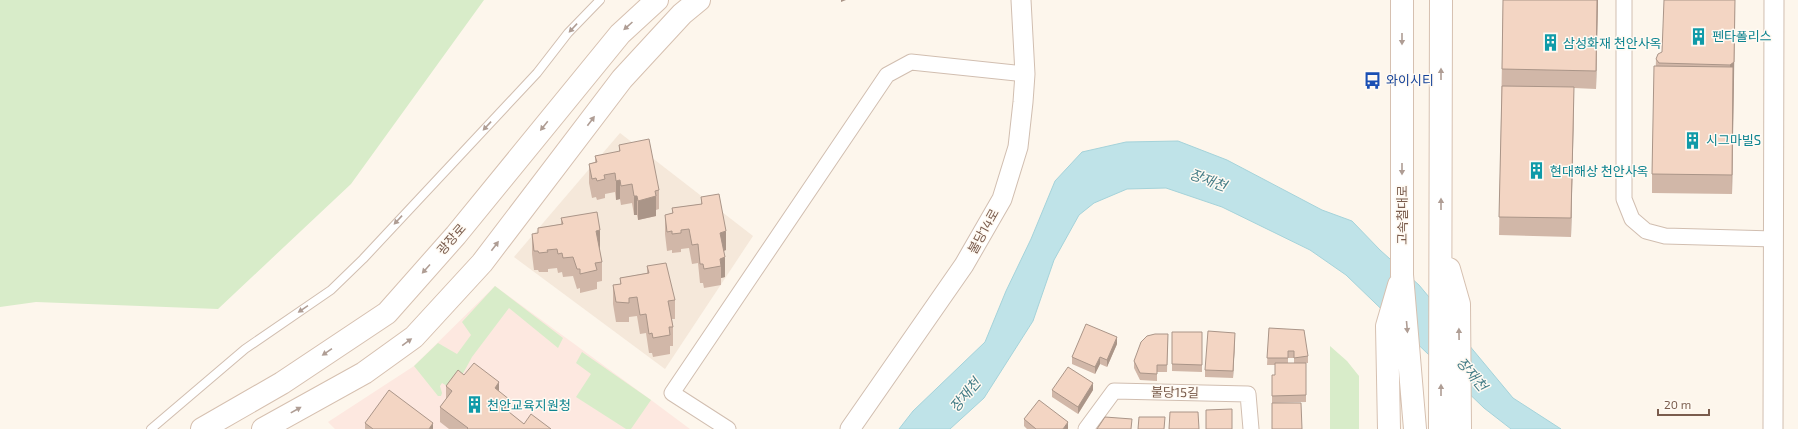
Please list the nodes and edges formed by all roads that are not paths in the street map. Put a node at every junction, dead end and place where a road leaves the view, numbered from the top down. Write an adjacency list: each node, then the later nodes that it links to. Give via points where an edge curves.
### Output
1 (600, 0): 14 (lane, one-way to 14, via 568,33 537,73 331,290 245,349)
2 (657, 0): 15 (main road, 광장로, one-way to 15, via 620,34 456,235 386,312 282,383)
3 (699, 0): 16 (main road, one-way to 3, via 364,372 414,337 482,263 622,79 682,14)
4 (1021, 0): 9 (street, 불당14로)
5 (1402, 0): 12 (main road, 고속철대로, one-way to 12)
6 (1442, 0): 11 (main road, one-way to 6)
7 (1624, 0): 10 (street, via 1624,200 1632,218 1646,231 1666,236)
8 (1774, 0): 10 (street)
9 (1025, 74): 17 (street, via 911,62 887,75 672,393); 18 (street, 불당14로, via 1018,147 1002,199 964,265)
10 (1774, 239): 24 (street)
11 (1441, 243): 22 (main road, one-way to 11); 23 (main road, one-way to 11, via 1459,304)
12 (1402, 275): 13 (main road, 고속철대로, one-way to 13); 21 (main road, via 1387,326)
13 (1415, 427)
14 (151, 429)
15 (202, 429)
16 (263, 429)
17 (728, 429)
18 (850, 429)
19 (1086, 429): 20 (street, 불당15길, via 1114,391 1248,394)
20 (1251, 429)
21 (1389, 429)
22 (1440, 429)
23 (1460, 429)
24 (1773, 429)

